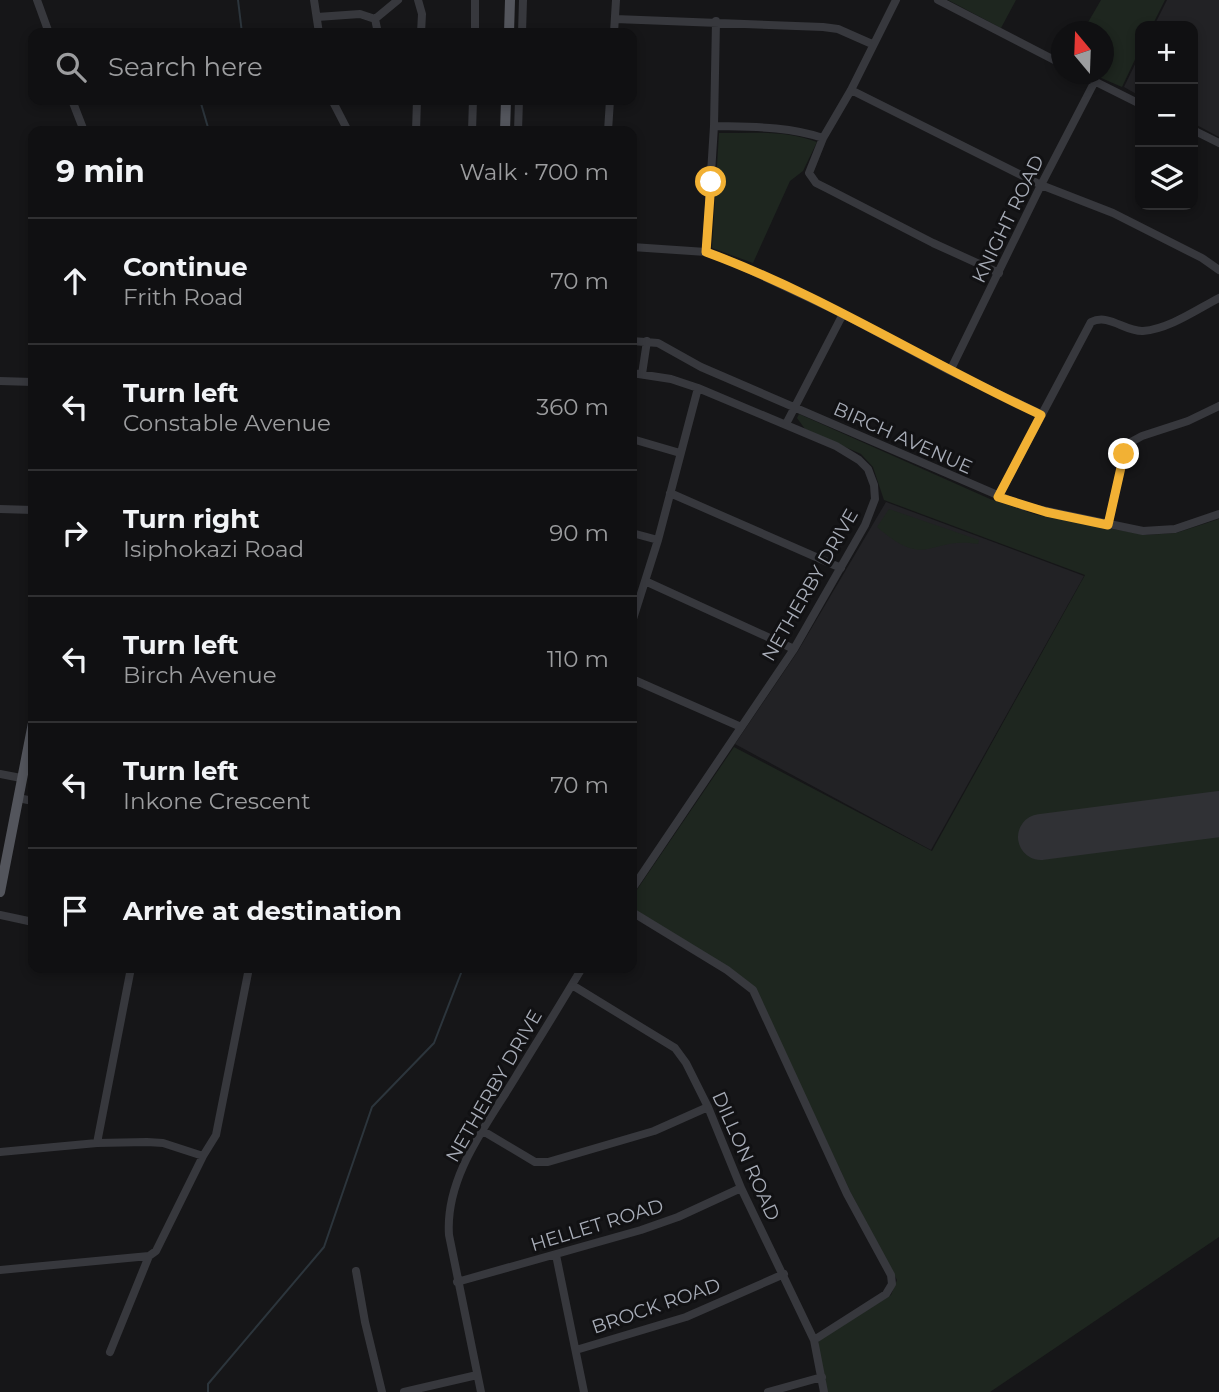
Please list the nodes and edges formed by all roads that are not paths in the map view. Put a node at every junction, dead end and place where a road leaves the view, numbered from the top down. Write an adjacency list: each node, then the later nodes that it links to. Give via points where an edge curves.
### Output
1 (37, 0): 15 (street)
2 (314, 0): 11 (street)
3 (398, 0): 12 (street)
4 (418, 0): 18 (street)
5 (475, 0): 19 (street)
6 (510, 0): 20 (main road)
7 (523, 0): 21 (street)
8 (616, 0): 13 (street)
9 (897, 0): 23 (street)
10 (938, 0): 24 (street)
11 (317, 17): 12 (street, via 360,14); 16 (street)
12 (375, 19): 17 (street)
13 (615, 19): 14 (street); 22 (street)
14 (716, 21): 23 (street, via 838,29); 43 (street)
15 (46, 28)
16 (319, 28)
17 (376, 28)
18 (421, 28)
19 (475, 28)
20 (509, 28)
21 (522, 28)
22 (614, 28)
23 (872, 44): 27 (street)
24 (1051, 58)
25 (1093, 84): 47 (street, KNIGHT ROAD)
26 (1101, 84): 28 (street)
27 (851, 90): 45 (street); 47 (street)
28 (1135, 101)
29 (74, 105): 36 (street)
30 (335, 105): 37 (street)
31 (417, 105): 38 (street)
32 (473, 105): 39 (street)
33 (506, 105): 40 (main road)
34 (519, 105): 41 (street)
35 (610, 105): 42 (street)
36 (81, 126)
37 (345, 126)
38 (416, 126)
39 (472, 126)
40 (505, 126)
41 (518, 126)
42 (608, 126)
43 (714, 126): 45 (street, via 782,128); 49 (street)
44 (1198, 132): 46 (street)
45 (823, 138): 51 (street, via 809,173 816,183)
46 (1219, 143)
47 (1041, 185): 50 (street, via 1114,213); 51 (street, KNIGHT ROAD)
48 (637, 247): 49 (street)
49 (706, 252): 53 (street)
50 (1219, 271)
51 (999, 273): 56 (street, KNIGHT ROAD)
52 (1219, 298): 64 (street, via 1144,331 1104,319 1091,322)
53 (843, 314): 56 (street); 63 (street)
54 (637, 341): 55 (street)
55 (647, 341): 58 (street); 63 (street, BIRCH AVENUE)
56 (950, 371): 64 (street)
57 (637, 374): 58 (street, NETHERBY DRIVE)
58 (642, 374): 61 (street, NETHERBY DRIVE)
59 (0, 382): 60 (street)
60 (28, 382)
61 (698, 387): 65 (street, NETHERBY DRIVE); 67 (street)
62 (1219, 406): 73 (street, via 1131,442 1124,454)
63 (795, 407): 65 (street); 69 (street, BIRCH AVENUE)
64 (1041, 415): 69 (street)
65 (786, 424): 76 (street, NETHERBY DRIVE, via 853,455 872,476 872,508)
66 (637, 440): 67 (street)
67 (680, 453): 68 (street)
68 (670, 493): 75 (street); 76 (street)
69 (998, 497): 73 (street, BIRCH AVENUE)
70 (0, 509): 71 (street)
71 (28, 510)
72 (1219, 514): 73 (street, BIRCH AVENUE, via 1154,532)
73 (1108, 525)
74 (637, 534): 75 (street)
75 (658, 540): 77 (street)
76 (841, 568): 79 (street, NETHERBY DRIVE)
77 (645, 581): 78 (street); 79 (street)
78 (637, 606)
79 (794, 649): 81 (street, NETHERBY DRIVE)
80 (637, 681): 81 (street)
81 (741, 727): 87 (street, NETHERBY DRIVE)
82 (28, 746): 84 (main road)
83 (0, 774): 84 (street)
84 (21, 778): 85 (main road)
85 (18, 797): 86 (street); 88 (main road)
86 (28, 800)
87 (637, 882)
88 (0, 892)
89 (0, 915): 91 (street)
90 (637, 915): 108 (street, via 753,990 835,1169 891,1275 886,1294)
91 (28, 921)
92 (130, 973): 98 (street)
93 (248, 973): 100 (street, via 216,1135)
94 (579, 973): 95 (street, NETHERBY DRIVE)
95 (572, 985): 96 (street, DILLON ROAD, via 679,1051); 97 (street, NETHERBY DRIVE)
96 (708, 1107): 97 (street, via 653,1130 548,1162 535,1162); 101 (street, DILLON ROAD)
97 (483, 1131): 107 (street, NETHERBY DRIVE, via 460,1175 449,1213)
98 (97, 1143): 99 (street); 100 (street, via 163,1143)
99 (0, 1152)
100 (203, 1156): 103 (street, via 156,1251)
101 (741, 1188): 102 (street, HELLET ROAD, via 666,1222); 106 (street, DILLON ROAD)
102 (556, 1255): 107 (street, HELLET ROAD); 109 (street)
103 (149, 1256): 104 (street); 110 (street)
104 (0, 1270)
105 (356, 1270): 113 (street)
106 (784, 1274): 108 (street, DILLON ROAD); 109 (street, BROCK ROAD, via 686,1317)
107 (457, 1282): 111 (street, NETHERBY DRIVE)
108 (814, 1340): 112 (street, DILLON ROAD)
109 (576, 1350): 116 (street)
110 (110, 1352)
111 (477, 1375): 114 (street); 115 (street, NETHERBY DRIVE)
112 (822, 1377): 117 (street); 118 (street, DILLON ROAD)
113 (382, 1392)
114 (404, 1392)
115 (481, 1392)
116 (584, 1392)
117 (768, 1392)
118 (824, 1392)

